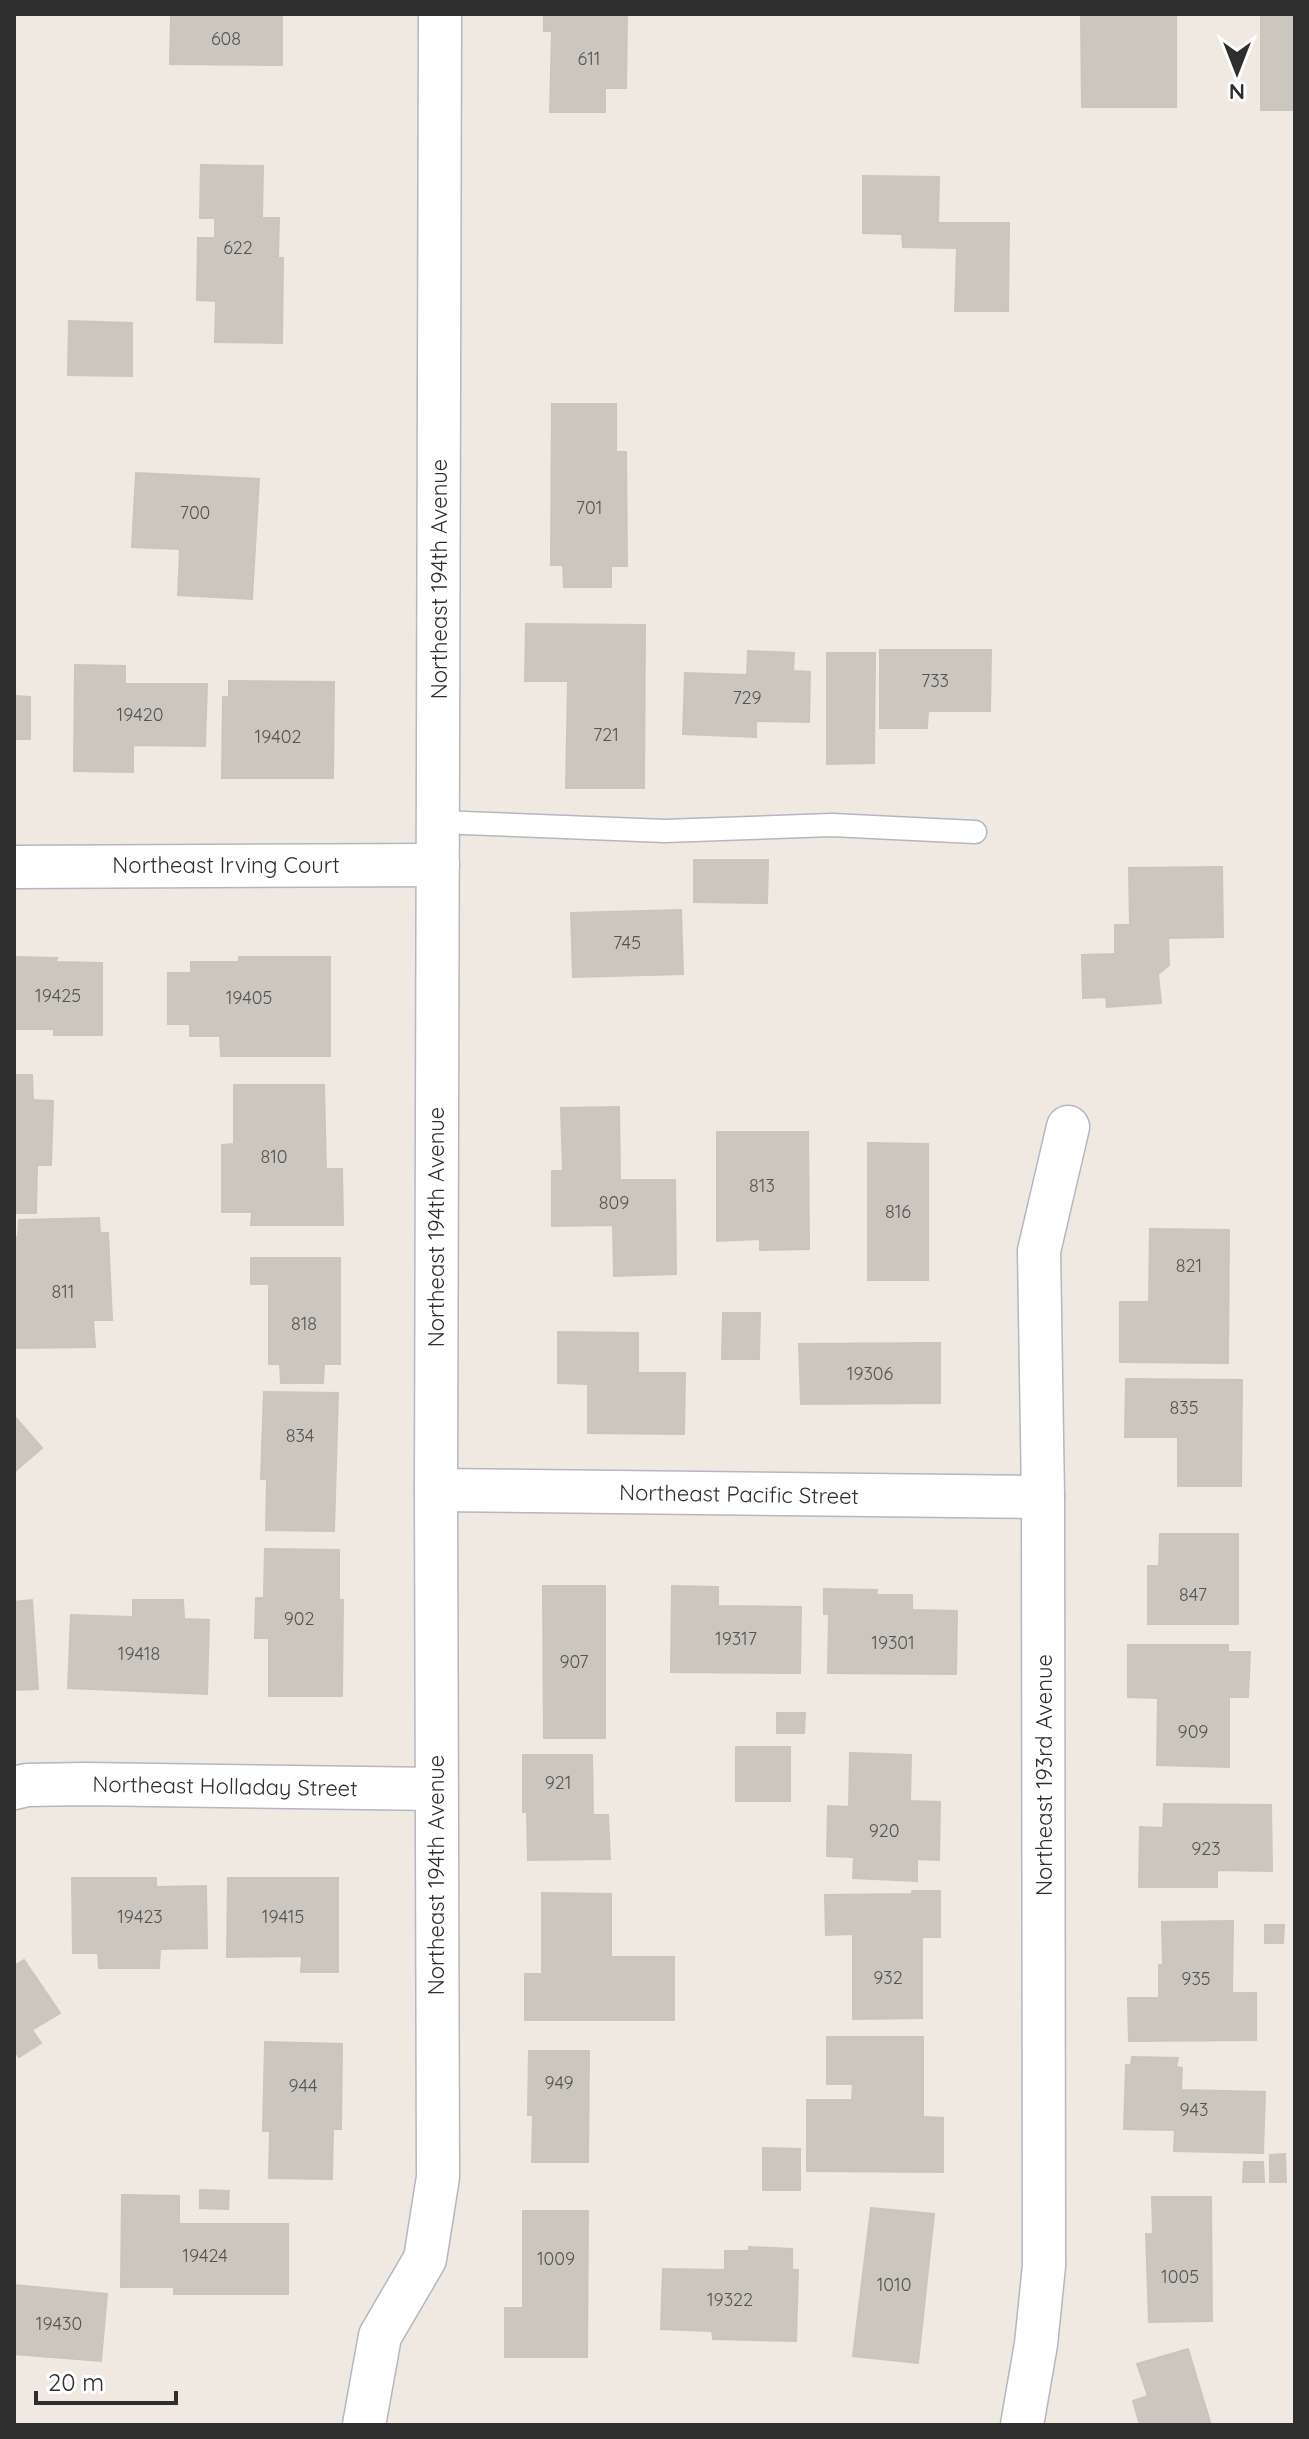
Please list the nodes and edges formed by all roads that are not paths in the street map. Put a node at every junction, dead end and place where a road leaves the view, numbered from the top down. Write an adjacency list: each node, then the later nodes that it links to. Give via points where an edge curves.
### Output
1 (440, 14): 2 (street, Northeast 194th Avenue)
2 (438, 822): 3 (lane, via 665,831 832,825); 4 (street, Northeast 194th Avenue)
3 (975, 832)
4 (438, 865): 5 (street, Northeast Irving Court); 7 (street, Northeast 194th Avenue)
5 (14, 867)
6 (1068, 1127): 8 (street, Northeast 193rd Avenue, via 1039,1251)
7 (436, 1490): 8 (street, Northeast Pacific Street); 10 (street, Northeast 194th Avenue)
8 (1043, 1497): 12 (street, Northeast 193rd Avenue, via 1044,2266)
9 (14, 1788): 10 (street, Northeast Holladay Street, via 85,1784)
10 (436, 1789): 11 (street, Northeast 194th Avenue, via 438,2177 425,2259 380,2336)
11 (364, 2425)
12 (1022, 2425)

